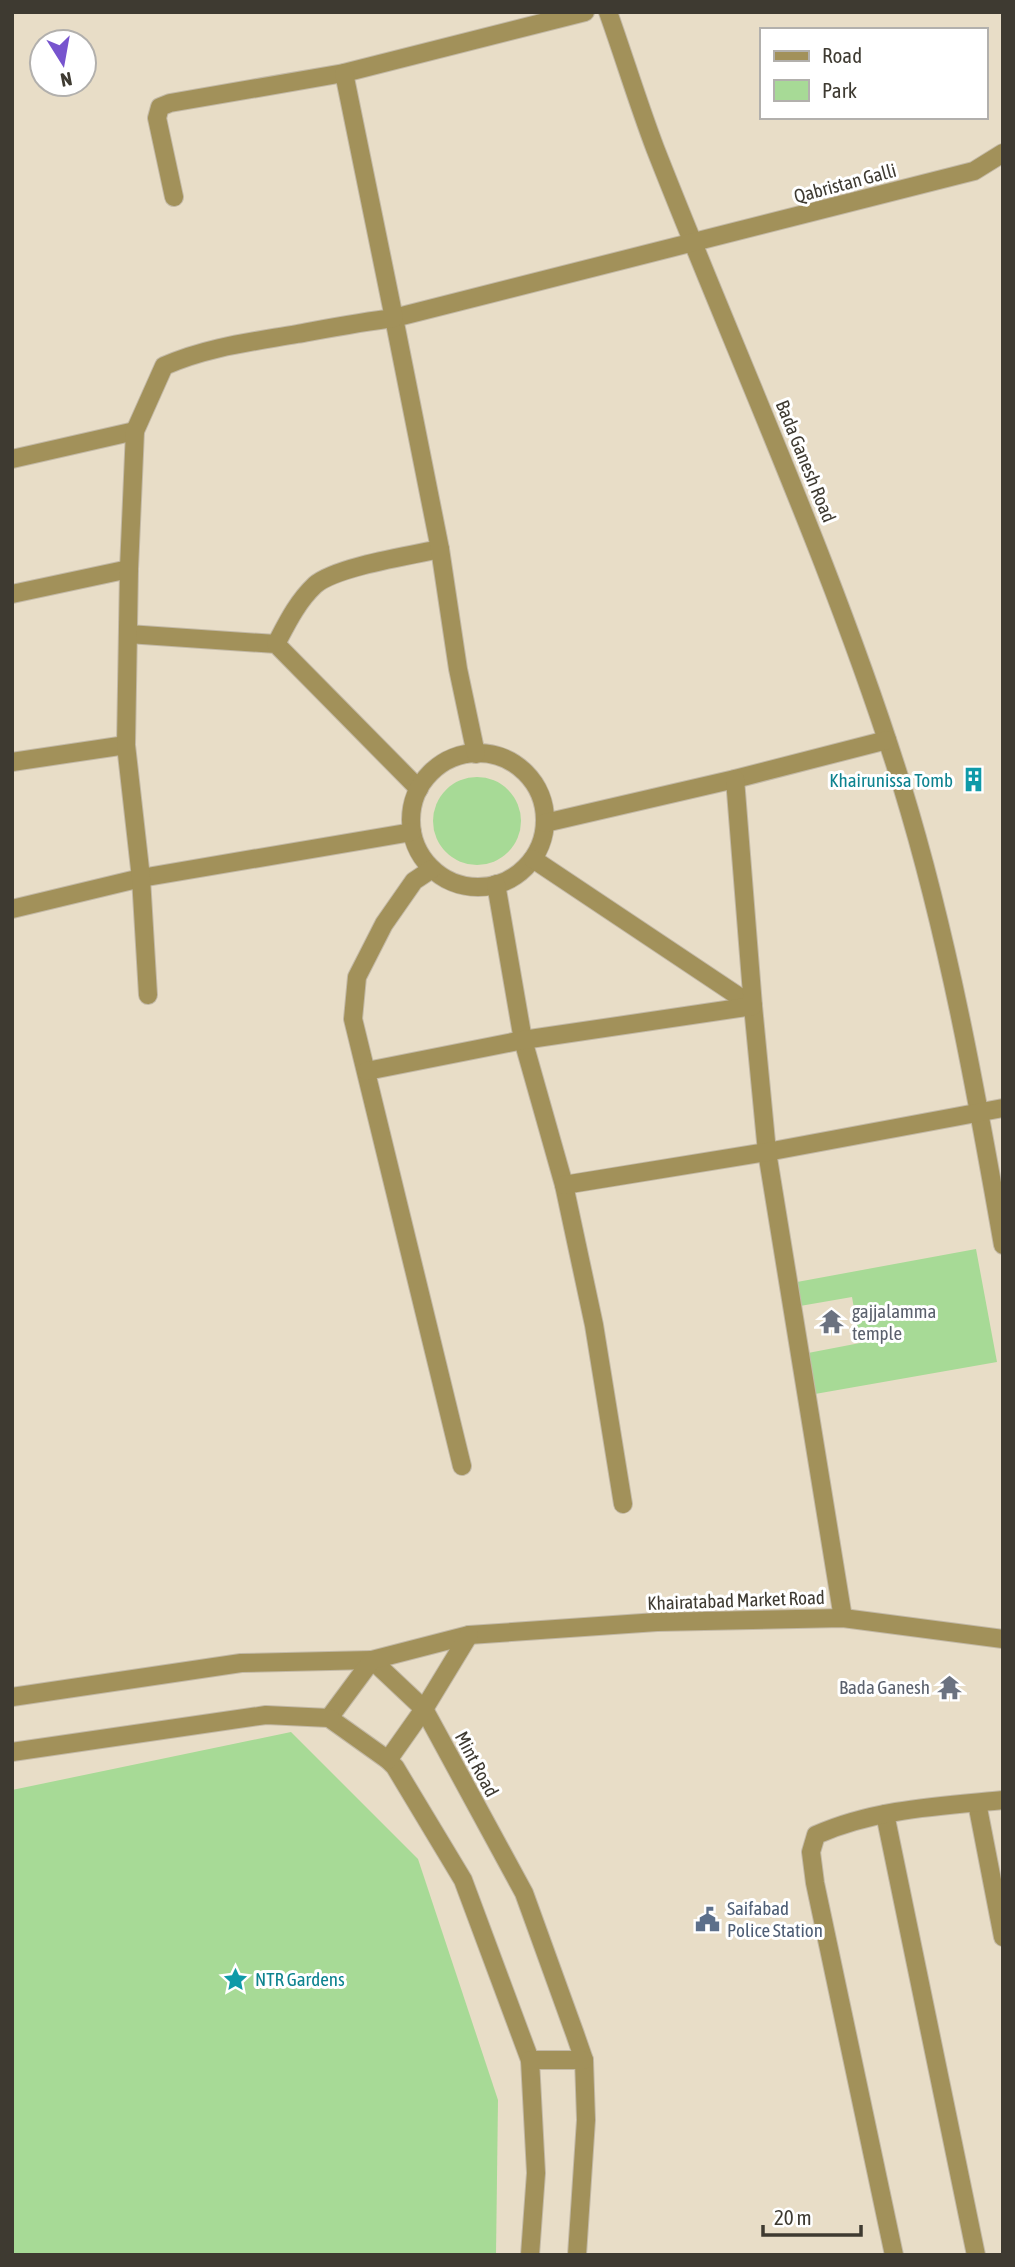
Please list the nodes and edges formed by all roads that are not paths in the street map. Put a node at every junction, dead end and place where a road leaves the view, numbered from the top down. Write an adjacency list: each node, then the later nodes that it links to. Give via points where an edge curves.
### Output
1 (585, 12): 3 (street)
2 (608, 12): 6 (street, Bada Ganesh Road)
3 (344, 73): 5 (street, via 160,107 157,118); 7 (street)
4 (1003, 153): 6 (street, Qabristan Galli, via 974,171)
5 (174, 197)
6 (694, 244): 7 (street, Qabristan Galli); 15 (street, Bada Ganesh Road, via 812,530)
7 (394, 318): 8 (street, Qabristan Galli, via 219,347 164,366); 10 (street)
8 (135, 431): 9 (street); 11 (street)
9 (12, 459)
10 (440, 549): 14 (street, via 354,568 317,583 298,604); 17 (street)
11 (129, 569): 12 (street); 13 (street)
12 (12, 594)
13 (128, 634): 14 (street); 16 (street)
14 (276, 644): 20 (street)
15 (887, 740): 19 (street); 33 (street, Bada Ganesh Road, via 943,934)
16 (126, 745): 18 (street); 25 (street)
17 (476, 754): 20 (street, via 447,761 430,773); 21 (street, via 504,758 521,769 543,803)
18 (12, 762)
19 (735, 779): 21 (street); 29 (street)
20 (419, 789): 22 (street, via 411,810)
21 (545, 822): 23 (street)
22 (412, 832): 24 (street); 25 (street)
23 (533, 859): 26 (street); 29 (street)
24 (432, 869): 26 (street, via 466,886); 31 (street, via 414,881 383,924 357,977 353,1019)
25 (141, 878): 27 (street); 28 (street)
26 (496, 884): 30 (street)
27 (12, 909)
28 (148, 995)
29 (753, 1006): 30 (street); 34 (street)
30 (523, 1040): 31 (street); 35 (street)
31 (367, 1071): 37 (street)
32 (1003, 1108): 33 (street)
33 (980, 1113): 34 (street); 36 (street, Bada Ganesh Road)
34 (767, 1152): 35 (street); 39 (street)
35 (564, 1185): 38 (street, via 594,1325)
36 (1003, 1245)
37 (462, 1466)
38 (623, 1504)
39 (843, 1618): 40 (street, Khairatabad Market Road, via 657,1622); 41 (street, Khairatabad Market Road)
40 (469, 1635): 42 (street, Khairatabad Market Road); 44 (street)
41 (1003, 1639)
42 (372, 1660): 43 (street, via 241,1663); 44 (street, Mint Road); 45 (street)
43 (12, 1698)
44 (424, 1709): 47 (street); 53 (street, Mint Road, via 524,1893)
45 (329, 1718): 46 (street, via 266,1715); 47 (street)
46 (12, 1752)
47 (388, 1760): 52 (street, via 463,1880)
48 (1003, 1800): 49 (street)
49 (977, 1803): 50 (street); 51 (street)
50 (885, 1814): 56 (street, via 816,1835 811,1852); 57 (street)
51 (1003, 1937)
52 (530, 2060): 53 (street); 54 (street, via 536,2173)
53 (584, 2060): 55 (street, Mint Road, via 586,2120)
54 (530, 2255)
55 (577, 2255)
56 (894, 2255)
57 (976, 2255)

